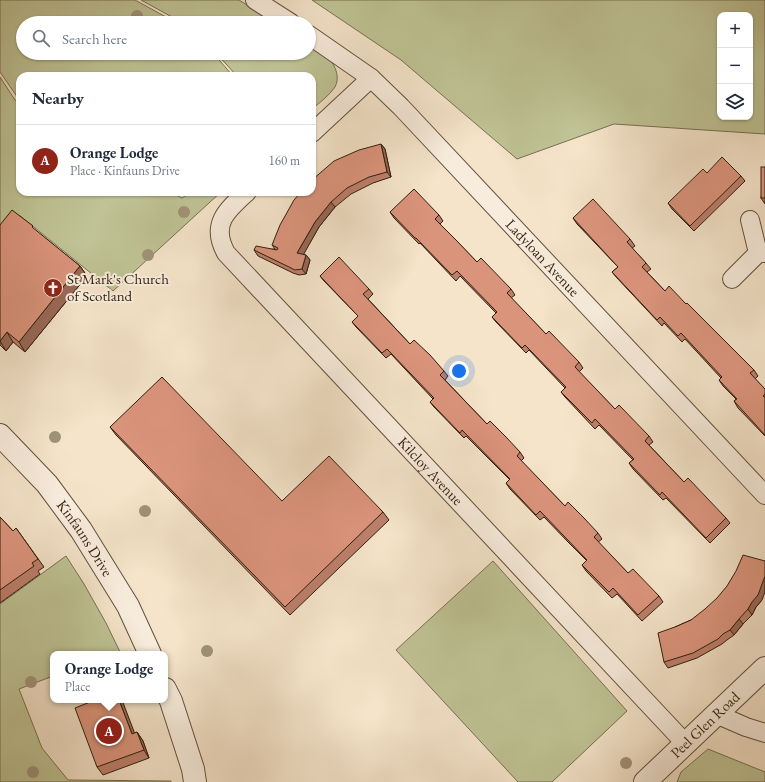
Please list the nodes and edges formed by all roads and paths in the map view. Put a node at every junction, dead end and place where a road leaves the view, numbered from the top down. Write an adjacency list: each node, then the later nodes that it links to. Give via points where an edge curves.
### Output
1 (255, 0): 2 (street)
2 (280, 16)
3 (316, 40): 4 (street, Ladyloan Avenue)
4 (371, 78): 5 (street); 11 (street, Ladyloan Avenue)
5 (316, 129)
6 (243, 196): 17 (street, Kilcloy Avenue, via 229,209 219,231 226,253)
7 (750, 220): 8 (street)
8 (762, 253): 9 (street)
9 (732, 279)
10 (0, 435): 12 (street, Kinfauns Drive, via 47,484 81,530 128,606)
11 (765, 495)
12 (149, 651)
13 (765, 668): 15 (street, Peel Glen Road)
14 (168, 695): 18 (street)
15 (716, 714): 16 (street); 17 (street, Peel Glen Road)
16 (765, 733)
17 (686, 743): 19 (street, Peel Glen Road)
18 (196, 782)
19 (645, 782)

